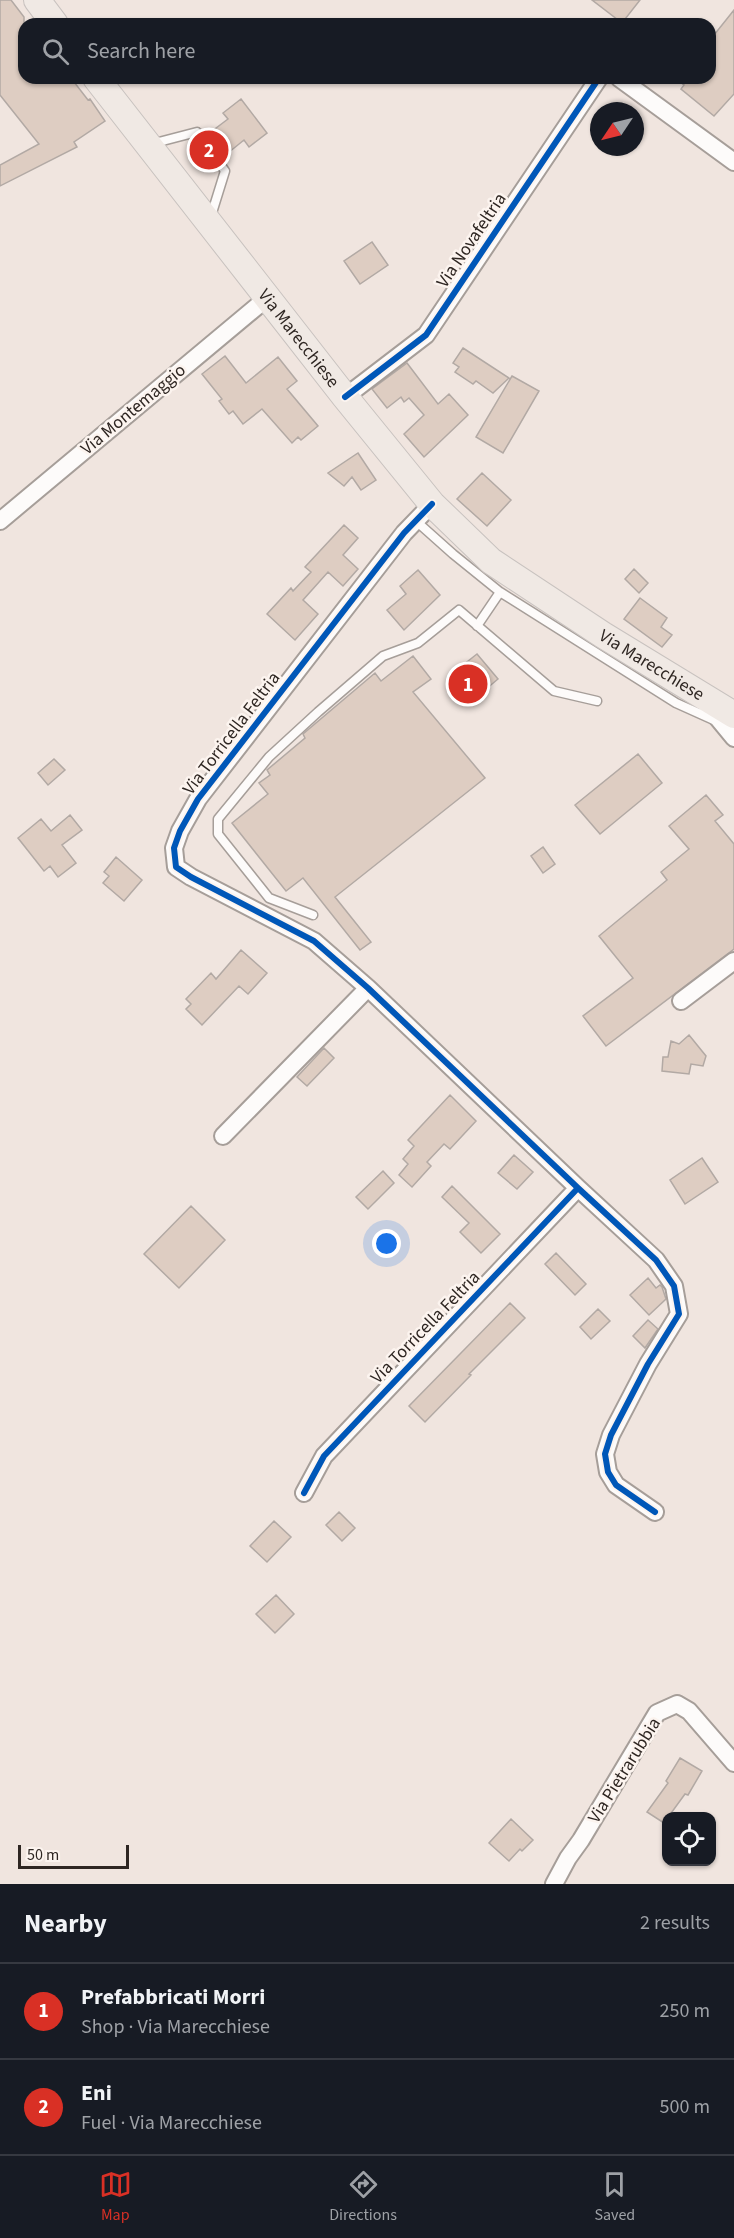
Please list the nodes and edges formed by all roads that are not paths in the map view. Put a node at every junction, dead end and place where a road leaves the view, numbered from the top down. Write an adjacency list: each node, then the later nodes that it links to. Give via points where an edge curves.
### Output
1 (37, 0): 2 (main road)
2 (50, 18)
3 (101, 84): 6 (main road, Via Marecchiese)
4 (595, 84): 10 (street, Via Novafeltria, via 426,335)
5 (627, 84): 7 (street)
6 (149, 144): 8 (main road, Via Marecchiese); 8 (lane, via 197,132 225,171)
7 (734, 162)
8 (209, 222): 9 (main road, Via Marecchiese)
9 (267, 298): 10 (main road, Via Marecchiese); 12 (street, Via Montemaggio)
10 (345, 397): 11 (main road, Via Marecchiese)
11 (424, 512): 13 (lane, via 453,554); 16 (main road, Via Marecchiese, via 491,561 696,692); 19 (street, Via Torricella Feltria, via 198,799 174,848 176,867 314,941)
12 (0, 521)
13 (500, 592): 14 (lane); 16 (lane, via 676,703)
14 (477, 626): 15 (lane, via 554,691); 17 (lane, via 459,610 418,643 383,656 269,757 218,819 218,834 269,898)
15 (597, 701)
16 (732, 731)
17 (313, 915)
18 (734, 961): 20 (street)
19 (368, 988): 21 (street); 22 (street, Via Torricella Feltria)
20 (681, 1001)
21 (223, 1136)
22 (578, 1188): 23 (street, Via Torricella Feltria, via 324,1456); 24 (street, Via Torricella Feltria, via 656,1260 674,1286 679,1314 648,1364 605,1454 608,1472 616,1485)
23 (304, 1493)
24 (655, 1512)
25 (734, 1763): 26 (street, Via Pietrarubbia, via 689,1711 677,1704 657,1713)
26 (554, 1884)

